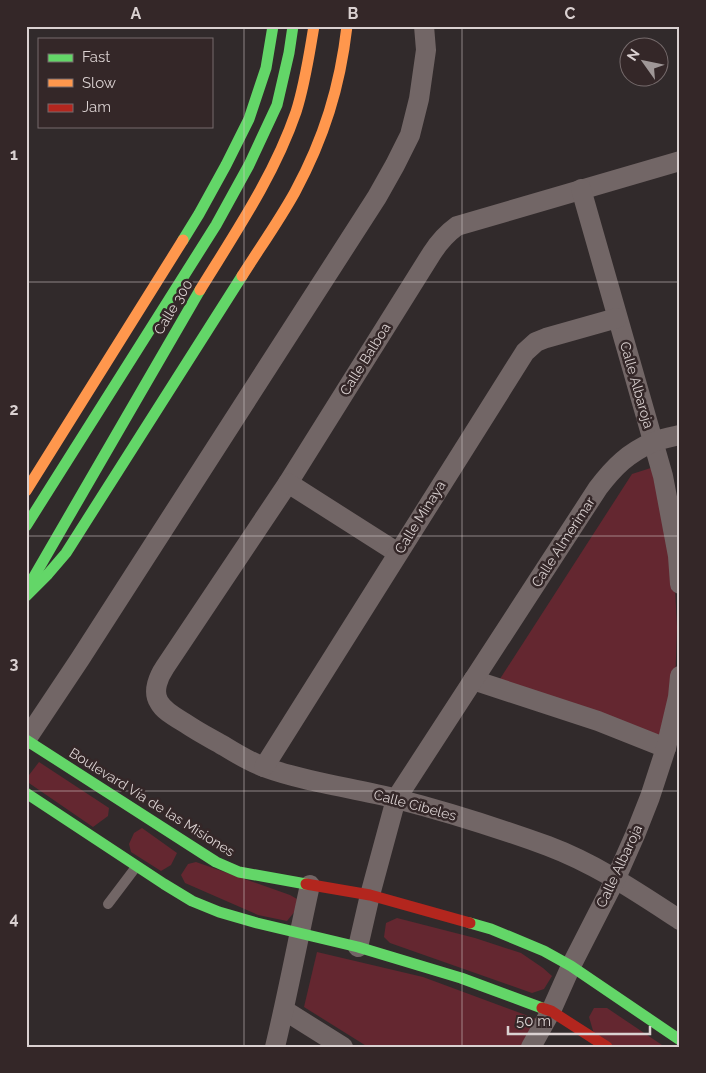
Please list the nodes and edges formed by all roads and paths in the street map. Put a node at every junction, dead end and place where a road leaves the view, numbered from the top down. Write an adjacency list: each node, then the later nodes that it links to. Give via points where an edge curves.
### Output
1 (273, 26): 12 (main road, via 266,68 249,119 226,165 199,214)
2 (293, 26): 13 (main road, Calle 300, via 277,105 249,165 216,226)
3 (314, 26): 16 (main road, Calle 300, via 292,121 271,169)
4 (347, 26): 17 (main road, via 342,63 326,125 294,194 66,553)
5 (424, 26): 22 (street, via 426,50 419,98 410,135 395,165)
6 (680, 160): 7 (street, Calle Balboa)
7 (581, 189): 8 (street, Calle Albaroja); 11 (street, Calle Balboa, via 457,226 447,233)
8 (617, 318): 10 (street, Calle Albaroja); 14 (street, Calle Minaya, via 546,338 525,352)
9 (680, 435): 10 (street, Calle Almerimar)
10 (653, 442): 15 (street, Calle Albaroja, via 670,508); 19 (street, Calle Almerimar, via 611,470)
11 (288, 483): 14 (street); 20 (street, Calle Balboa, via 160,675)
12 (26, 491)
13 (26, 526)
14 (398, 553): 24 (street, Calle Minaya)
15 (680, 584)
16 (26, 591)
17 (26, 596)
18 (680, 676): 21 (street, Calle Albaroja)
19 (473, 680): 23 (street, via 598,721); 26 (street, Calle Almerimar)
20 (156, 693): 24 (street, Calle Cibeles, via 164,709)
21 (679, 697): 23 (street, Calle Albaroja)
22 (26, 740): 29 (main road, Boulevard Vía de las Misiones, via 216,862 239,872)
23 (666, 748): 28 (street, Calle Albaroja, via 650,797)
24 (264, 767): 26 (street, Calle Cibeles)
25 (26, 793): 27 (main road)
26 (396, 799): 28 (street, Calle Cibeles, via 542,844); 30 (street, Calle Almerimar)
27 (137, 866): 31 (lane); 33 (main road, via 192,900 219,912)
28 (616, 878): 32 (street, Calle Cibeles); 35 (street, Calle Albaroja)
29 (310, 885): 30 (main road, Boulevard Vía de las Misiones); 33 (street)
30 (370, 895): 34 (street, Calle Almerimar); 35 (main road, Boulevard Vía de las Misiones, via 491,929)
31 (108, 904)
32 (680, 920)
33 (299, 933): 34 (main road); 36 (street)
34 (358, 948): 37 (main road, via 461,978)
35 (571, 966): 37 (street, Calle Albaroja); 38 (main road, Boulevard Vía de las Misiones)
36 (284, 1010): 39 (street); 40 (street)
37 (551, 1011): 41 (street, Calle Albaroja); 42 (main road)
38 (680, 1040)
39 (275, 1047)
40 (344, 1047)
41 (531, 1047)
42 (607, 1047)

